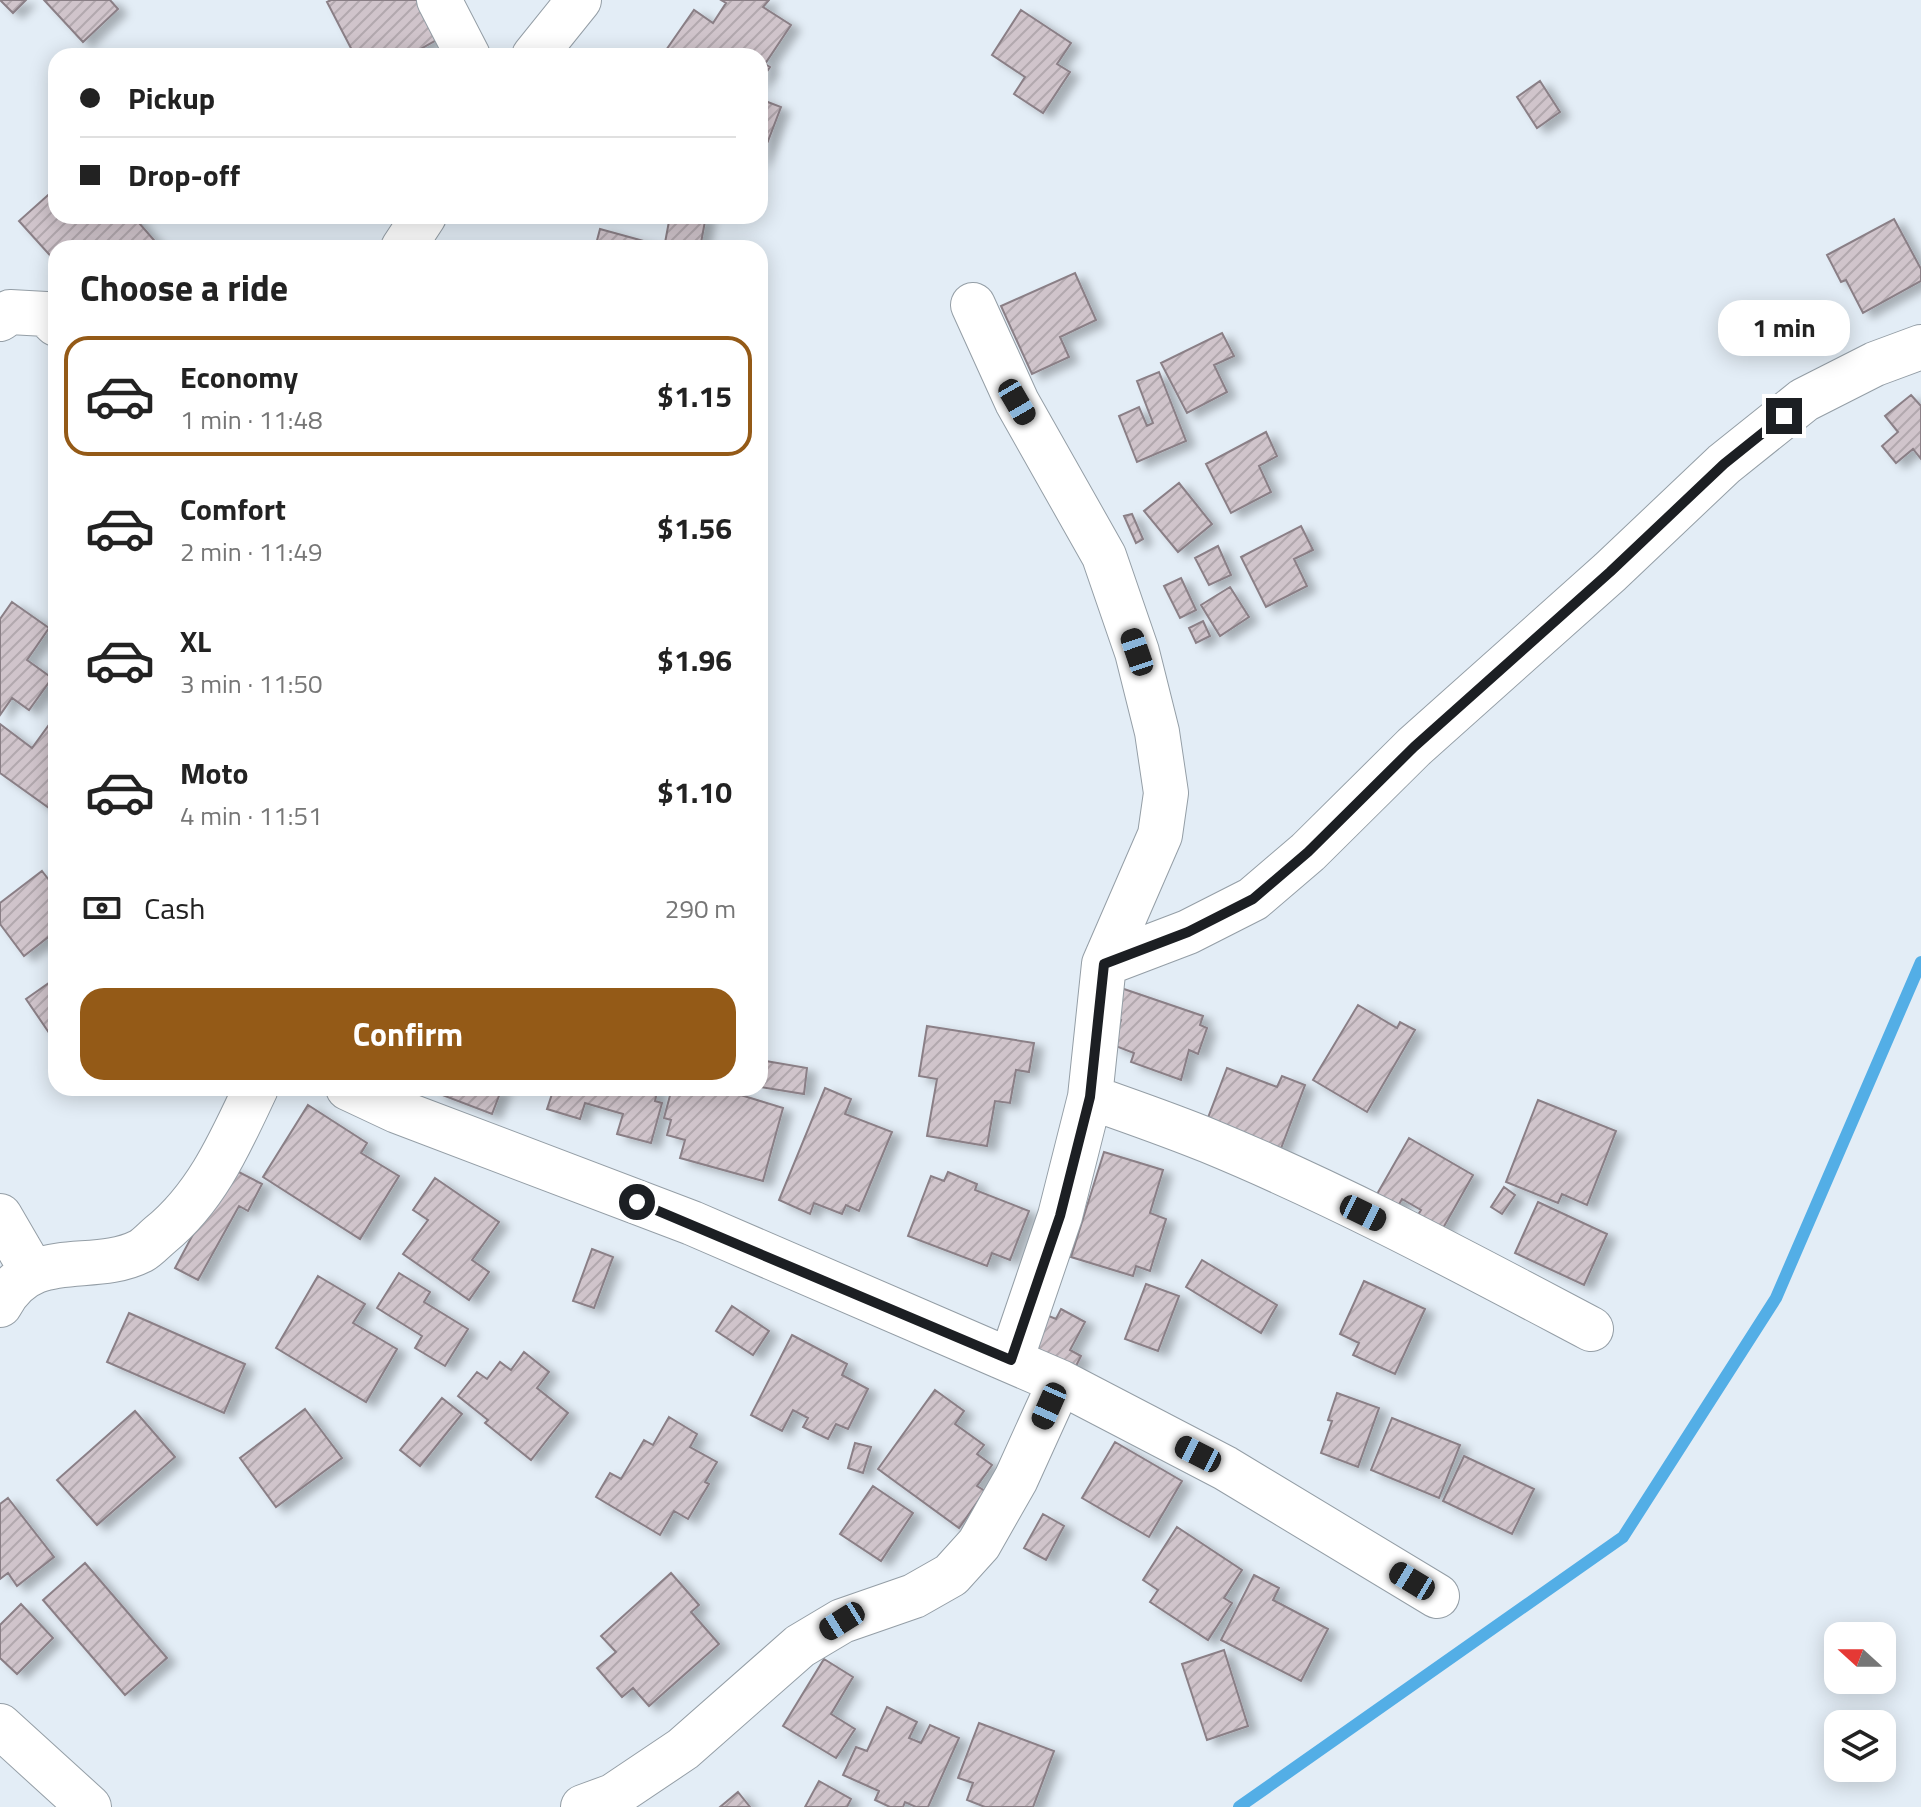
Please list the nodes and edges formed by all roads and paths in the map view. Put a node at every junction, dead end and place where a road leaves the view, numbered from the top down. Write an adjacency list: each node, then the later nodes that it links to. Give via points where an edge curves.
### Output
1 (439, 0): 3 (street)
2 (579, 0): 4 (street)
3 (464, 48)
4 (540, 48)
5 (973, 305): 9 (street, via 1017,402 1104,556 1157,732 1166,793 1160,835)
6 (48, 316): 7 (street, via 10,312)
7 (0, 319)
8 (1921, 347): 9 (street, via 1804,400 1724,464 1253,899 1188,932)
9 (1104, 964): 12 (street)
10 (252, 1096): 14 (street, via 224,1157 182,1218 142,1251 102,1263 62,1263)
11 (365, 1096): 17 (street, via 692,1223)
12 (1090, 1097): 16 (street, via 1209,1141); 17 (street, via 1060,1216)
13 (0, 1216): 14 (street)
14 (32, 1271): 15 (street)
15 (0, 1305)
16 (1591, 1329)
17 (1011, 1360): 18 (street)
18 (1060, 1382): 19 (street, via 1225,1468); 22 (street, via 1016,1479 979,1544 951,1575 914,1596 842,1621 800,1646 683,1749 613,1796)
19 (1437, 1596)
20 (0, 1726): 21 (street)
21 (89, 1807)
22 (583, 1807)

